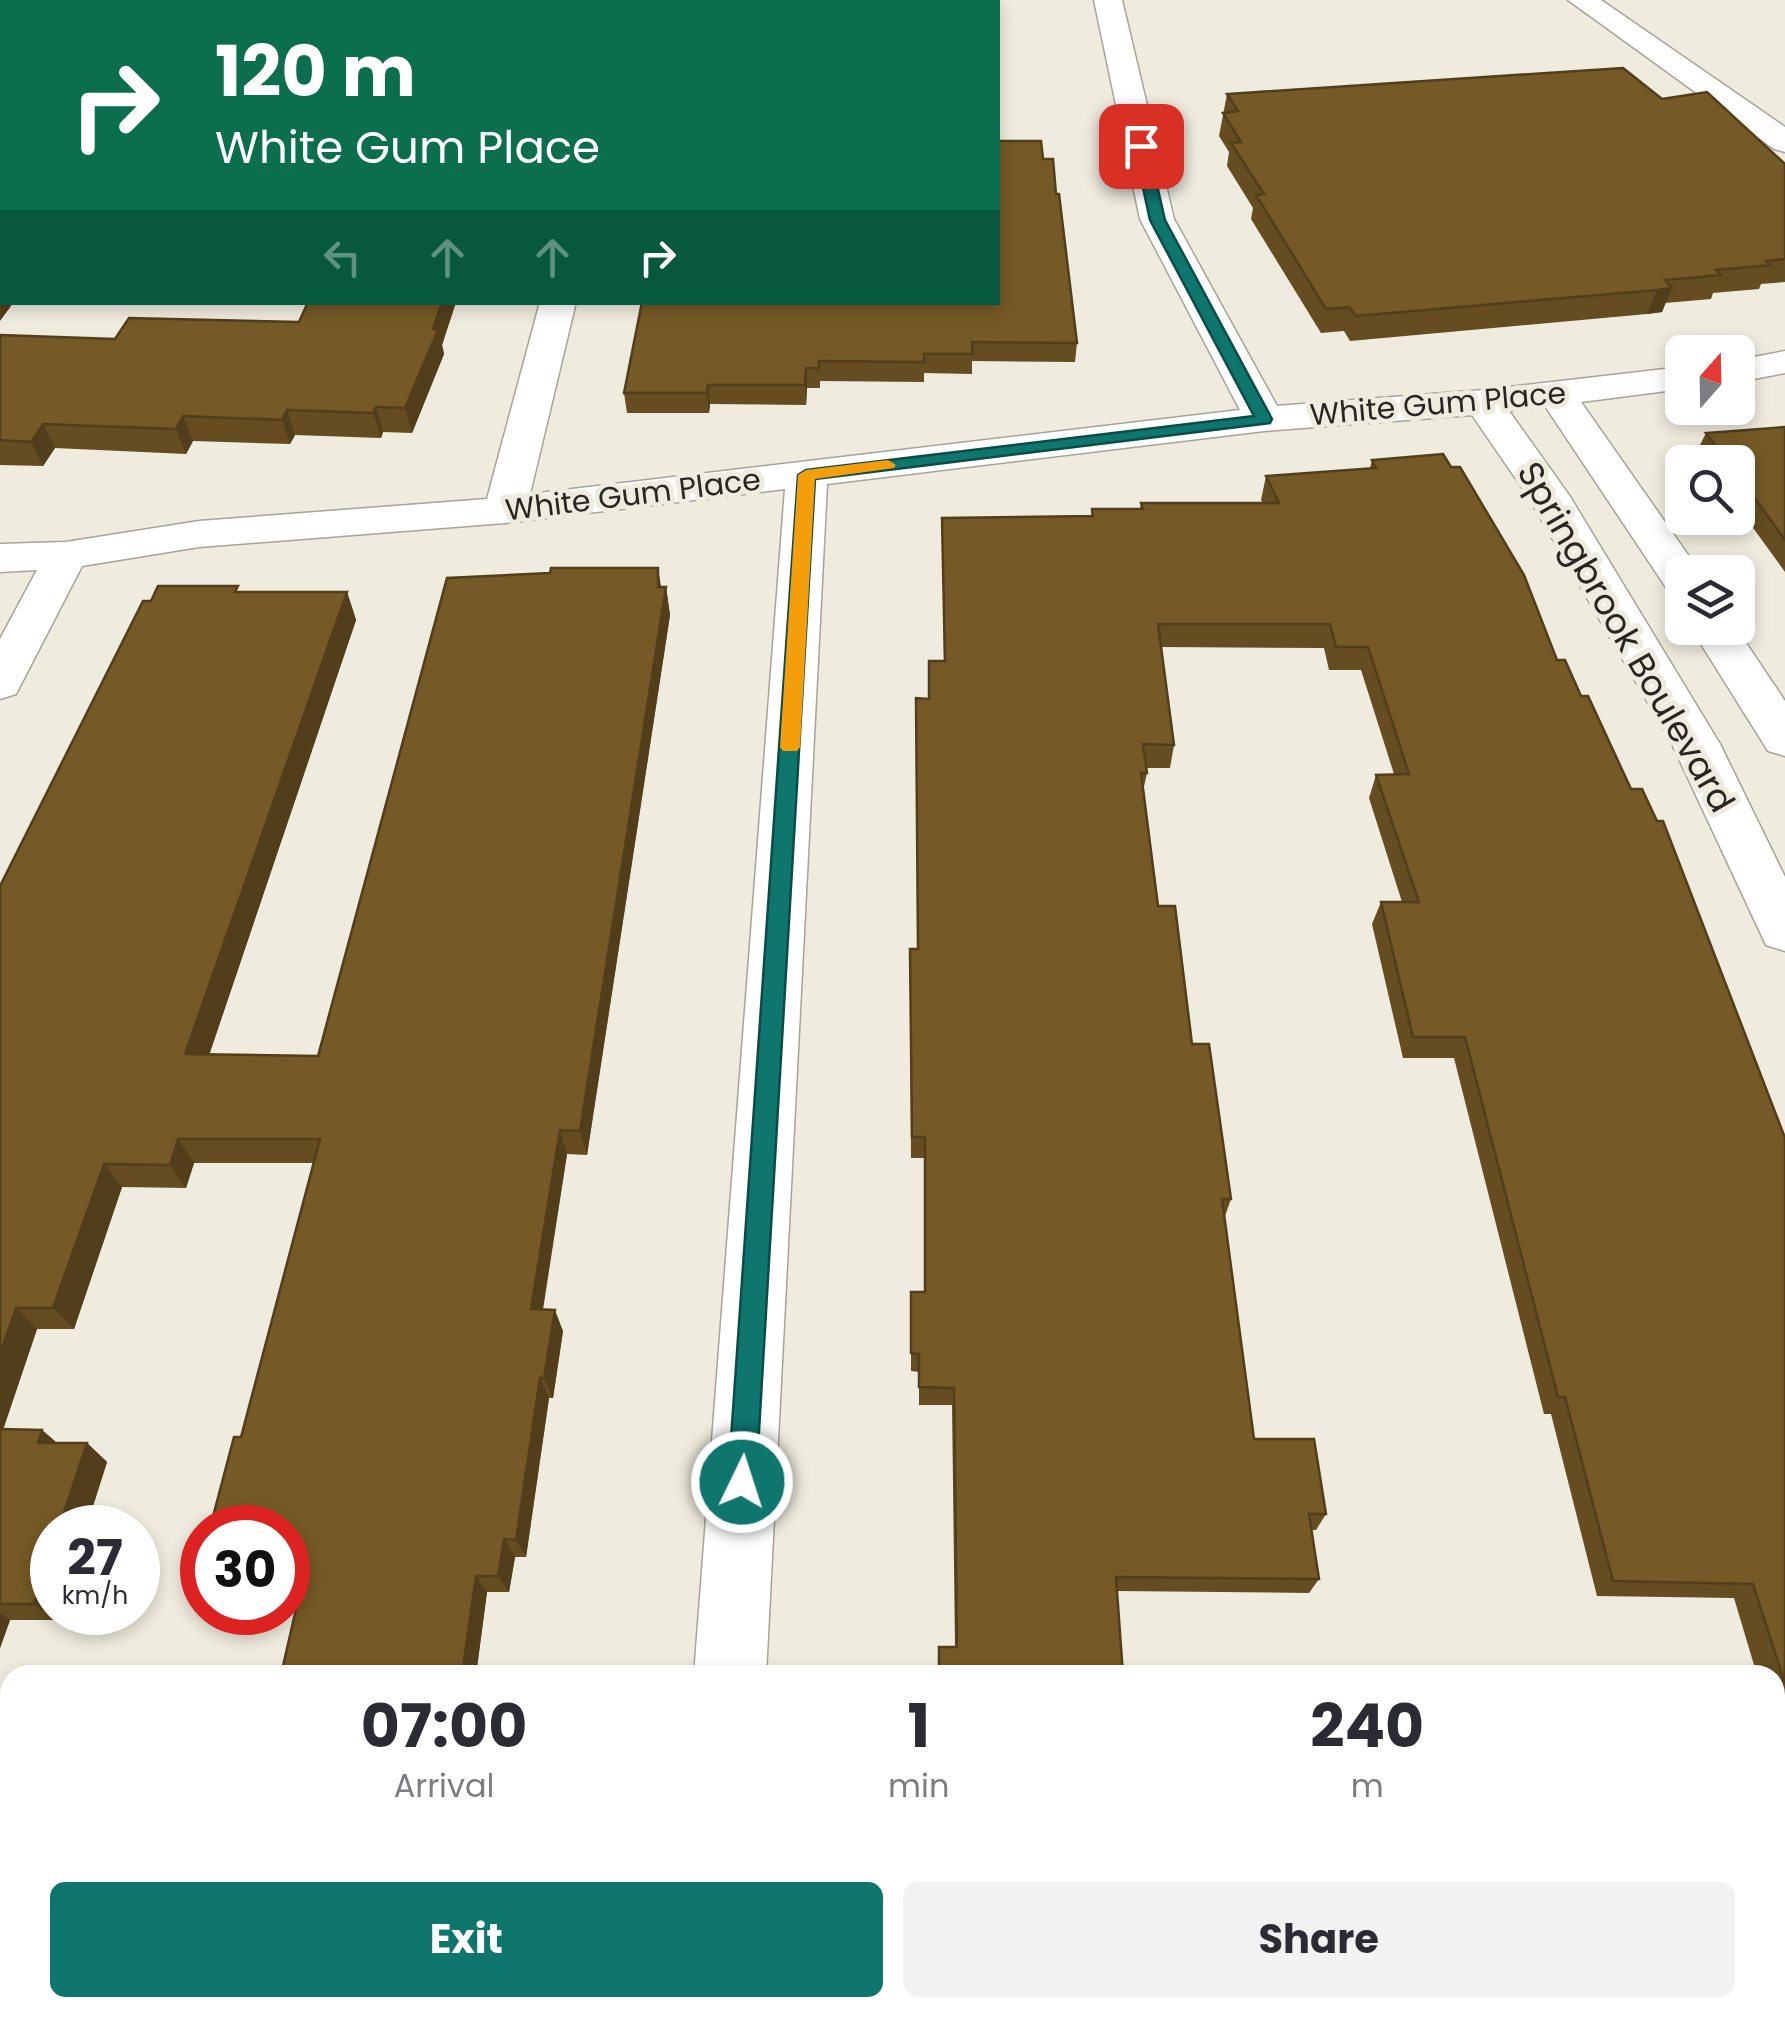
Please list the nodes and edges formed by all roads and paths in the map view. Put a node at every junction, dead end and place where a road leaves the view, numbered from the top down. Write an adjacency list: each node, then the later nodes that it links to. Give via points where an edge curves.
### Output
1 (1108, 0): 10 (street, via 1158,220)
2 (1582, 0): 3 (street)
3 (1785, 142)
4 (557, 305): 12 (street)
5 (1785, 362): 6 (street)
6 (1755, 368)
7 (1665, 380): 8 (street, White Gum Place)
8 (1557, 394): 9 (street, White Gum Place); 14 (street, Springbrook Boulevard)
9 (1483, 402): 10 (street, White Gum Place); 19 (street, Springbrook Boulevard, via 1548,495 1696,744)
10 (1264, 419): 11 (street, White Gum Place)
11 (806, 475): 12 (street, White Gum Place); 20 (street)
12 (505, 510): 13 (street, White Gum Place, via 199,534)
13 (66, 555): 15 (street, White Gum Place); 17 (street)
14 (1666, 555)
15 (0, 558)
16 (1725, 645): 18 (street)
17 (0, 683)
18 (1785, 739)
19 (1785, 930)
20 (731, 1665)

